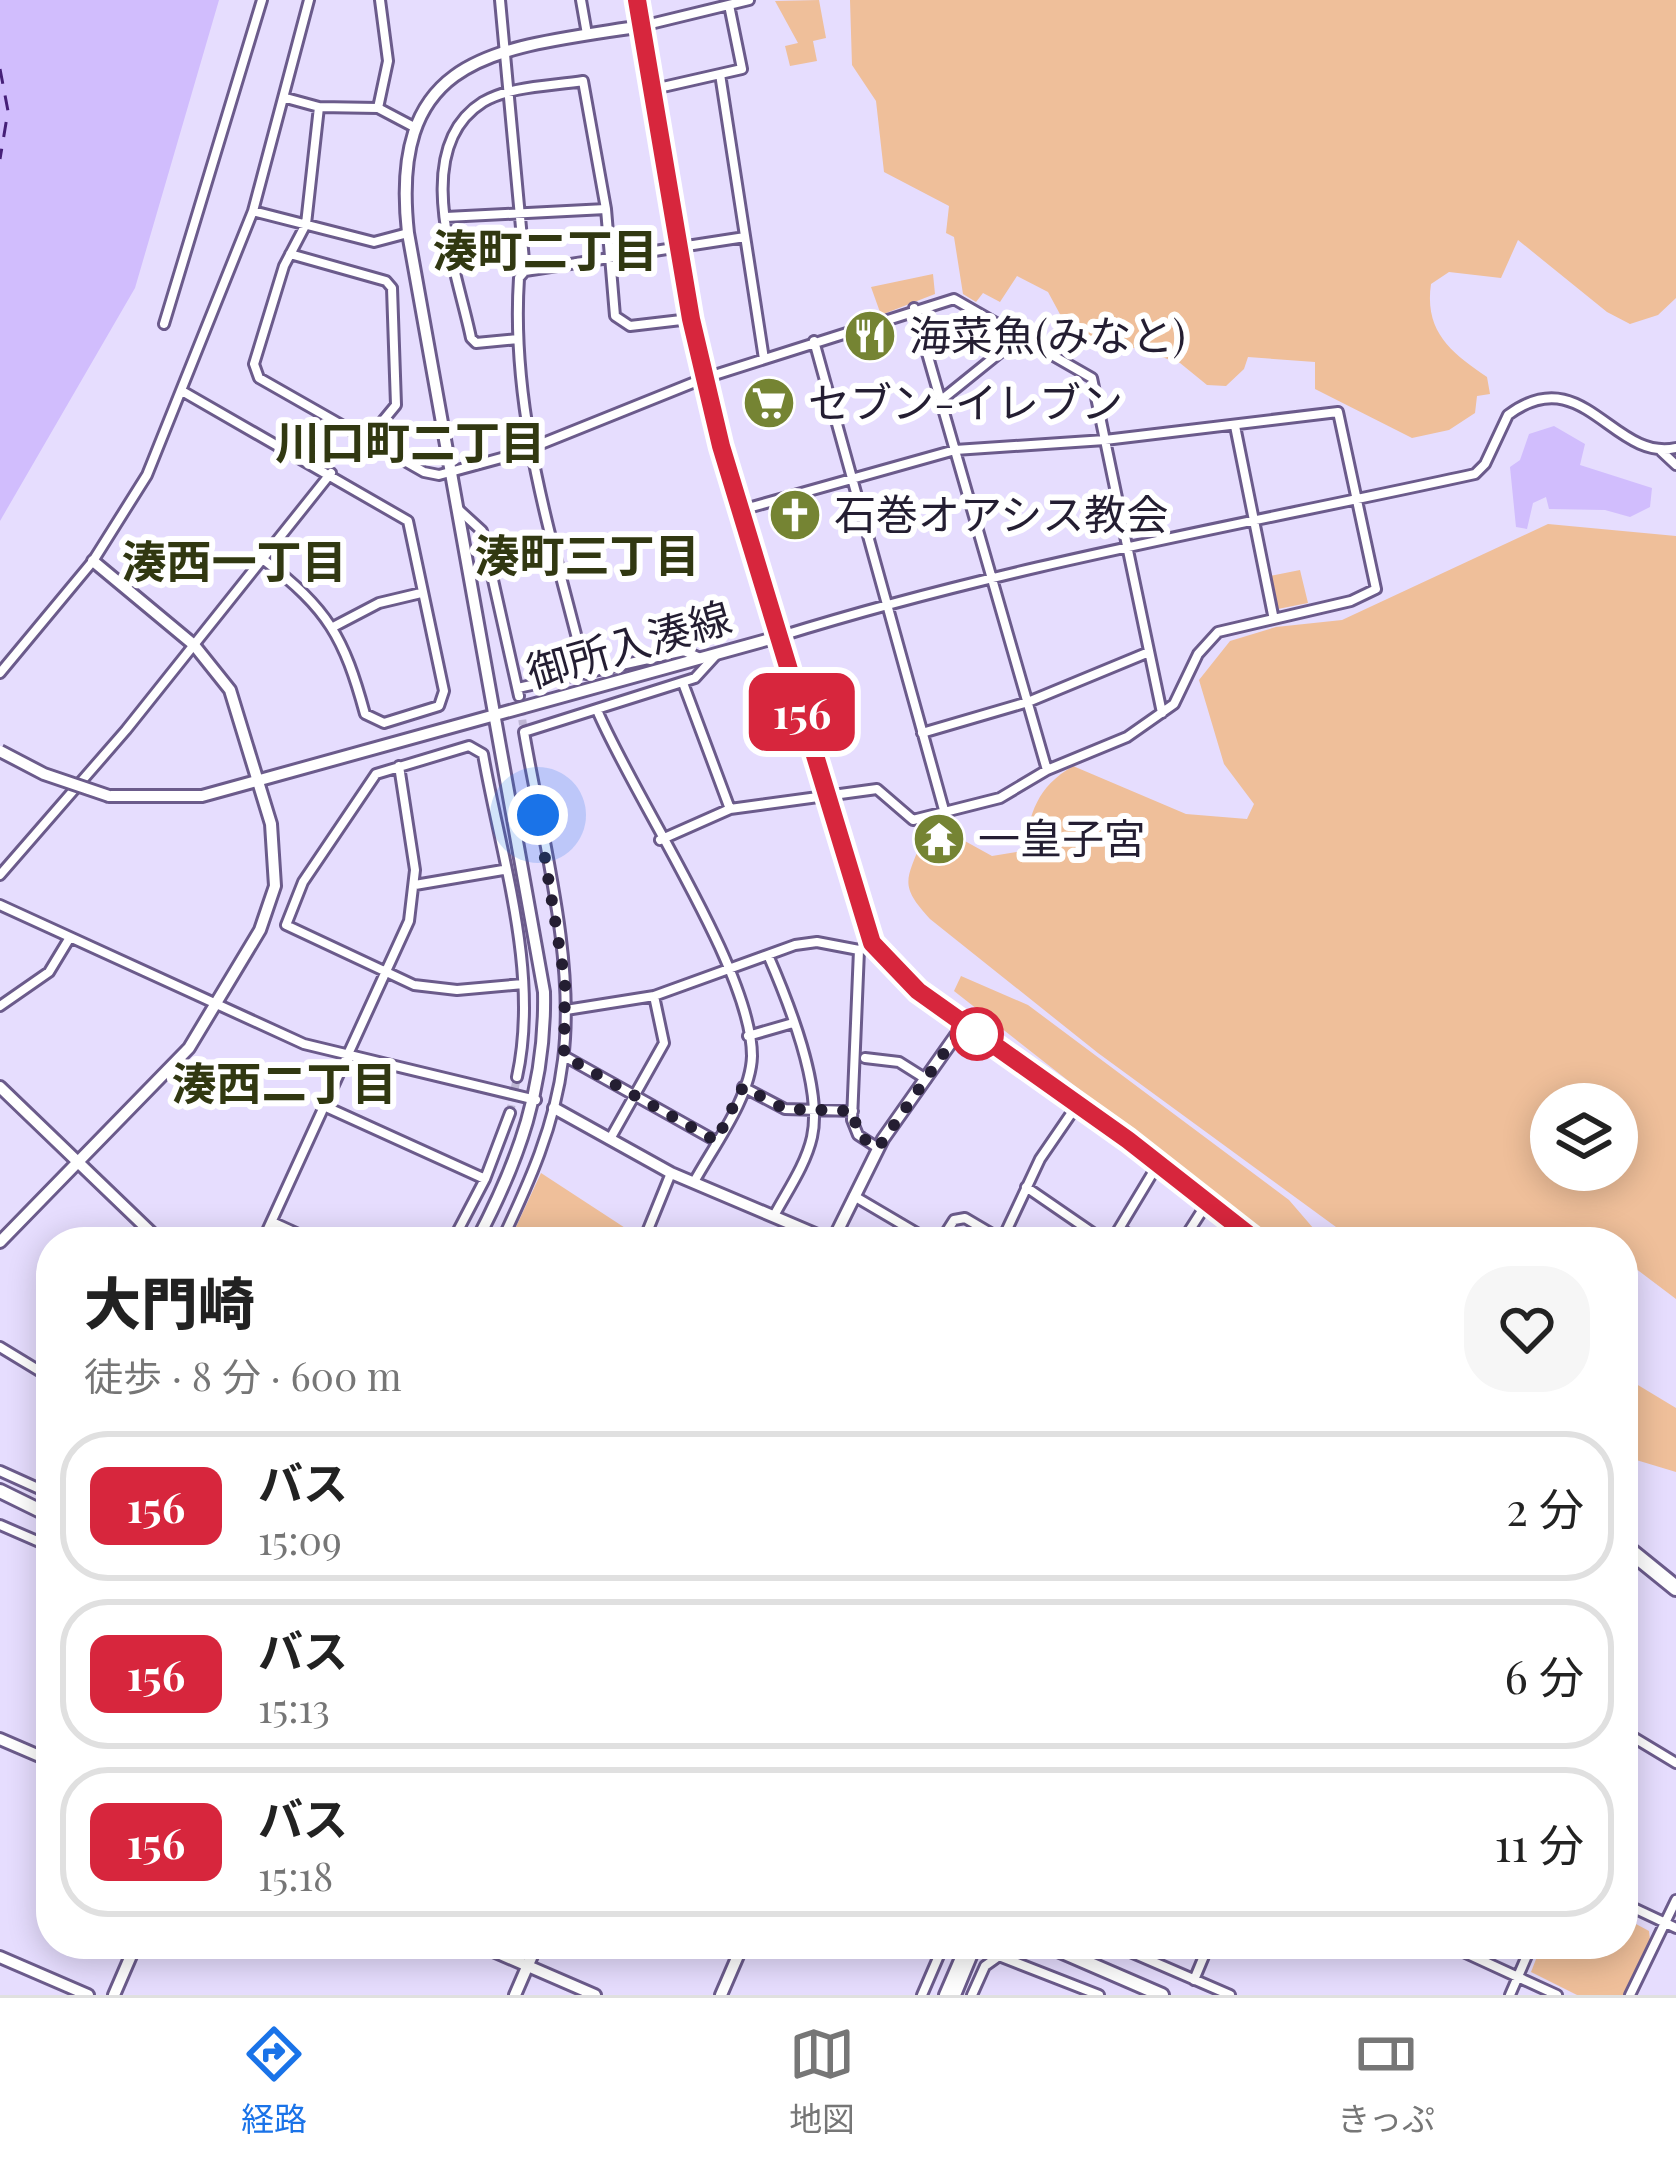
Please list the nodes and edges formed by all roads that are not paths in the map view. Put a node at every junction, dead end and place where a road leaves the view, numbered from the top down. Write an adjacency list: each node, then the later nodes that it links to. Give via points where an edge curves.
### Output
1 (262, 0): 32 (street)
2 (309, 0): 15 (street)
3 (380, 0): 17 (street, via 388,61)
4 (500, 0): 11 (street)
5 (581, 0): 10 (street)
6 (637, 0): 9 (highway)
7 (749, 0): 8 (street)
8 (730, 5): 9 (street); 12 (street, via 742,69)
9 (643, 26): 10 (street); 13 (highway)
10 (587, 35): 11 (street)
11 (504, 48): 14 (street); 18 (street, via 454,75)
12 (720, 74): 13 (street); 25 (street)
13 (653, 88): 26 (highway)
14 (509, 94): 19 (street, via 583,81); 21 (street); 22 (street, via 478,105 453,142 442,182)
15 (286, 98): 16 (street); 20 (street)
16 (319, 107): 17 (street); 23 (street)
17 (378, 108): 18 (street)
18 (414, 127): 24 (street, via 403,170)
19 (606, 209): 21 (street); 28 (street)
20 (253, 211): 23 (street); 38 (street)
21 (522, 212): 22 (street); 29 (street)
22 (446, 217): 34 (street, via 471,338)
23 (306, 224): 24 (street, via 374,242); 27 (street)
24 (408, 233): 48 (street)
25 (745, 237): 26 (street); 36 (street)
26 (680, 248): 28 (street); 31 (highway)
27 (290, 254): 41 (street, via 254,373); 41 (street, via 392,288 396,405)
28 (611, 258): 29 (street); 31 (street, via 615,316 630,326)
29 (525, 272): 34 (street)
30 (914, 308): 33 (street, via 950,297); 35 (street); 39 (street)
31 (691, 319): 37 (highway)
32 (164, 323)
33 (1018, 338): 39 (street); 42 (street, via 1092,378)
34 (518, 340): 45 (street)
35 (814, 341): 36 (street); 50 (street)
36 (764, 359): 37 (street)
37 (705, 378): 45 (street); 53 (highway)
38 (182, 391): 49 (street); 57 (street, via 147,475)
39 (940, 401): 44 (street)
40 (1235, 426): 42 (street); 51 (street, via 1338,412); 54 (street)
41 (368, 439): 48 (street, via 424,472)
42 (1106, 440): 44 (street); 55 (street)
43 (1676, 448): 46 (street)
44 (955, 450): 50 (street); 58 (street)
45 (528, 451): 48 (street); 69 (street)
46 (1661, 451): 47 (street); 51 (street, via 1577,403 1541,399 1508,415 1478,472)
47 (1676, 465)
48 (452, 472): 52 (street)
49 (331, 473): 56 (street); 59 (street, via 408,521)
50 (850, 480): 53 (street); 60 (street)
51 (1355, 500): 54 (street); 61 (street, via 1376,589 1351,602)
52 (458, 509): 69 (street, via 482,531 519,692); 74 (street)
53 (740, 511): 63 (highway)
54 (1251, 519): 55 (street); 61 (street)
55 (1126, 547): 58 (street); 65 (street)
56 (265, 560): 62 (street); 64 (street)
57 (93, 561): 64 (street); 68 (street)
58 (990, 576): 60 (street); 71 (street)
59 (421, 593): 62 (street); 62 (street, via 444,691 439,706 384,723 365,714)
60 (886, 604): 63 (street); 75 (street)
61 (1273, 615): 73 (street, via 1207,640)
62 (335, 626)
63 (781, 636): 66 (street, 御所入湊線); 80 (highway)
64 (194, 645): 79 (street, via 230,689); 85 (street)
65 (1149, 652): 71 (street); 73 (street)
66 (716, 655): 67 (street, 御所入湊線); 70 (street)
67 (702, 659): 69 (street, via 684,651); 74 (street, 御所入湊線)
68 (0, 673)
69 (586, 674)
70 (682, 683): 72 (street); 81 (street)
71 (1028, 702): 75 (street); 78 (street)
72 (597, 710): 83 (street); 97 (street, via 524,728)
73 (1162, 713): 78 (street)
74 (495, 718): 79 (street, 御所入湊線); 109 (street, via 544,992)
75 (922, 733): 82 (street)
76 (0, 751): 79 (street, 御所入湊線, bridge, via 109,796 166,800)
77 (399, 766): 84 (street, via 470,746 483,754); 86 (street); 92 (street, via 376,774 286,918 293,932)
78 (1047, 770): 82 (street, via 1000,798)
79 (258, 782): 95 (street, via 275,844 275,886 260,930)
80 (826, 797): 81 (street); 82 (street, via 877,789 908,818); 89 (highway)
81 (730, 809): 83 (street)
82 (944, 810)
83 (660, 840): 91 (street)
84 (503, 870): 86 (street); 93 (street)
85 (0, 875)
86 (415, 885): 92 (street)
87 (0, 905): 88 (street)
88 (69, 939): 95 (street); 96 (street, via 50,972)
89 (866, 946): 90 (street, via 817,942); 99 (highway); 114 (street)
90 (768, 956): 91 (street); 98 (street)
91 (729, 970): 94 (street); 100 (street)
92 (385, 974): 93 (street, via 457,990); 101 (street)
93 (523, 984): 104 (street)
94 (654, 996): 97 (street); 108 (street, via 664,1043)
95 (215, 1005): 101 (street); 120 (street, via 164,1078)
96 (0, 1006)
97 (566, 1010): 102 (street)
98 (794, 1023): 100 (street); 113 (street)
99 (964, 1024): 105 (street); 110 (highway)
100 (748, 1036): 107 (street, via 752,1060)
101 (348, 1056): 109 (street); 111 (street)
102 (564, 1056): 108 (street); 112 (street)
103 (865, 1058): 105 (street, via 899,1062)
104 (517, 1076)
105 (926, 1079): 118 (street)
106 (0, 1087): 120 (street)
107 (743, 1087): 113 (street, via 785,1109); 117 (street)
108 (635, 1094): 116 (street); 117 (street)
109 (536, 1100): 133 (street)
110 (1078, 1104): 119 (highway); 124 (street)
111 (324, 1106): 122 (street); 128 (street)
112 (554, 1108): 116 (street); 134 (street)
113 (814, 1110): 114 (street); 127 (street, via 809,1145)
114 (853, 1111): 118 (street, via 858,1135)
115 (510, 1113): 122 (street)
116 (610, 1138): 121 (street)
117 (716, 1141): 123 (street)
118 (878, 1148): 125 (street)
119 (1159, 1163): 126 (highway); 143 (street)
120 (76, 1166): 129 (street); 146 (street)
121 (670, 1173): 123 (street); 135 (street)
122 (485, 1179): 132 (street)
123 (694, 1183): 127 (street)
124 (1026, 1187): 141 (street); 142 (street)
125 (852, 1195): 137 (street); 138 (street)
126 (1209, 1201): 144 (street); 145 (highway)
127 (776, 1214): 136 (street)
128 (272, 1222): 130 (street); 131 (street)
129 (144, 1227)
130 (270, 1227)
131 (283, 1227)
132 (460, 1227)
133 (483, 1227)
134 (508, 1227)
135 (650, 1227)
136 (802, 1227)
137 (838, 1227)
138 (909, 1227)
139 (948, 1227): 140 (street, via 965,1218)
140 (980, 1227)
141 (1010, 1227)
142 (1086, 1227)
143 (1121, 1227)
144 (1192, 1227)
145 (1240, 1227)
146 (0, 1242)
147 (0, 1347): 148 (street)
148 (36, 1369)
149 (0, 1471): 150 (street)
150 (36, 1487)
151 (0, 1491): 152 (main road)
152 (36, 1509)
153 (0, 1525): 154 (street)
154 (36, 1541)
155 (1638, 1559): 156 (highway)
156 (1676, 1588)
157 (0, 1739): 159 (street)
158 (1638, 1740): 160 (street)
159 (36, 1755)
160 (1676, 1763)
161 (1676, 1900): 163 (street)
162 (1638, 1910): 163 (street)
163 (1663, 1922): 164 (street); 183 (street)
164 (1676, 1928)
165 (0, 1957): 184 (street)
166 (130, 1959): 185 (street)
167 (512, 1959): 180 (street)
168 (531, 1959): 180 (street)
169 (737, 1959): 188 (street)
170 (938, 1959): 189 (street)
171 (961, 1959): 190 (street)
172 (970, 1959): 191 (street)
173 (995, 1959): 192 (street)
174 (1007, 1959): 193 (street)
175 (1079, 1959): 194 (main road)
176 (1147, 1959): 182 (street)
177 (1202, 1959): 182 (street)
178 (1479, 1959): 181 (street)
179 (1526, 1959): 181 (street)
180 (528, 1966): 186 (street); 187 (street)
181 (1518, 1977): 196 (street); 197 (street)
182 (1195, 1980): 195 (street)
183 (1633, 1994)
184 (88, 1995)
185 (114, 1995)
186 (515, 1995)
187 (595, 1995)
188 (721, 1995)
189 (922, 1995)
190 (945, 1995)
191 (956, 1995)
192 (972, 1995)
193 (1099, 1995)
194 (1162, 1995)
195 (1230, 1995)
196 (1510, 1995)
197 (1558, 1995)

